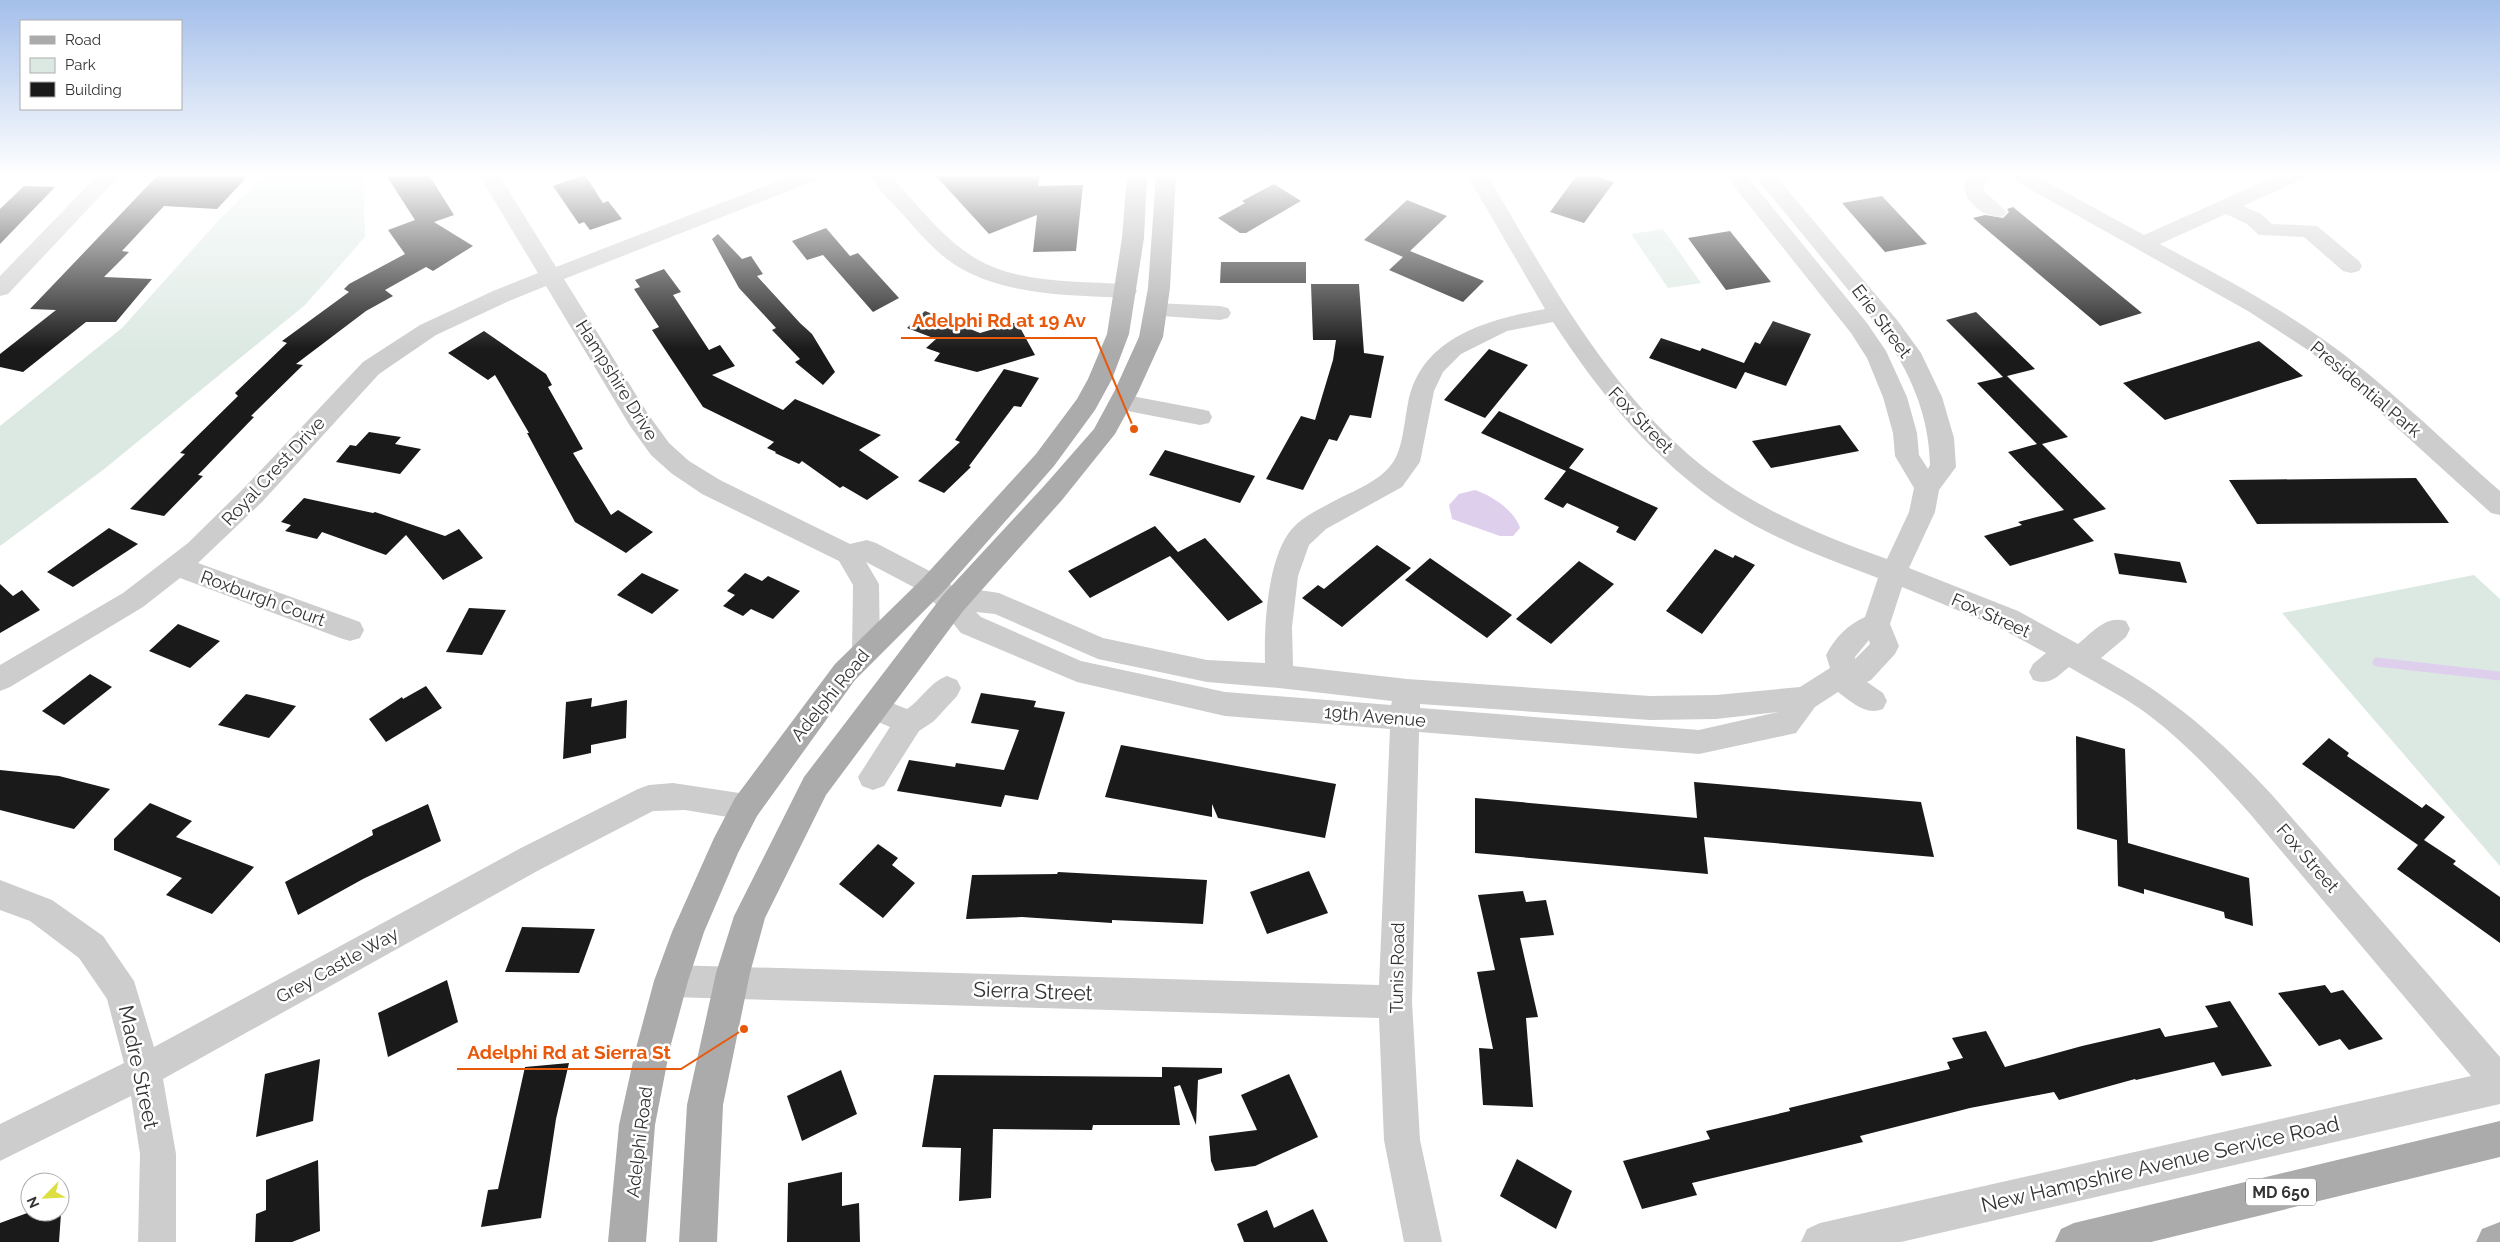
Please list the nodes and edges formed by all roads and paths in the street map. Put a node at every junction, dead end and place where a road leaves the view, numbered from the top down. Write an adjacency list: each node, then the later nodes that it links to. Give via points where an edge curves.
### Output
1 (55, 233): 16 (street)
2 (526, 233): 15 (street, Hampshire Drive)
3 (663, 233): 15 (street, Royal Crest Drive)
4 (934, 233): 17 (street, via 970,265 996,274 1035,283)
5 (1133, 233): 17 (main road, Adelphi Road)
6 (1162, 233): 18 (main road, Adelphi Road)
7 (1517, 233): 20 (street, Fox Street)
8 (1781, 233): 23 (street, Erie Street, via 1859,328 1878,357 1895,397)
9 (1813, 233): 24 (street, Erie Street, via 1889,324 1909,353 1930,398)
10 (2122, 233): 13 (street, Presidential Park)
11 (2166, 233): 13 (street)
12 (2311, 233): 14 (street)
13 (2142, 244): 26 (street, Presidential Park, via 2256,306 2316,345)
14 (2351, 266)
15 (553, 276): 27 (street, Hampshire Drive, via 639,420 660,449 680,468); 28 (street, Royal Crest Drive, via 428,330 371,368 253,495)
16 (0, 290)
17 (1126, 291): 30 (main road, Adelphi Road, via 1118,334 1086,404 1045,460 989,520)
18 (1155, 310): 19 (street); 21 (main road, Adelphi Road, via 1151,336)
19 (1220, 313)
20 (1560, 313): 29 (street, Fox Street, via 1608,386 1659,429 1694,472 1735,502 1774,523); 39 (street, via 1501,325 1453,349 1434,368 1422,391 1408,462 1393,481 1317,522 1298,540 1285,576 1278,627)
21 (1121, 402): 22 (street); 30 (main road, Adelphi Road, via 1103,434 1053,494)
22 (1200, 417)
23 (1906, 443): 24 (street); 25 (street, Erie Street, via 1906,456)
24 (1942, 448): 25 (street, Erie Street, via 1943,467)
25 (1927, 488): 29 (street, Erie Street, via 1922,512)
26 (2500, 506)
27 (848, 554): 30 (street, Hampshire Drive, via 867,550); 34 (street, via 866,584)
28 (176, 566): 32 (street, Roxburgh Court); 40 (street, Royal Crest Drive, via 133,600)
29 (1893, 574): 35 (street, Fox Street, via 2009,619); 38 (street, 19th Avenue, via 1876,624 1885,646 1861,672)
30 (943, 594): 33 (street, 19th Avenue, via 999,604); 34 (main road, Adelphi Road); 36 (street, 19th Avenue, via 971,625); 44 (main road, Adelphi Road)
31 (2116, 629): 35 (street)
32 (350, 630)
33 (1091, 645): 36 (street); 39 (street, 19th Avenue, via 1207,671)
34 (866, 651): 47 (main road, Adelphi Road, via 845,672)
35 (2073, 656): 37 (street); 53 (street, Fox Street, via 2138,692 2185,727 2234,774)
36 (1077, 671): 43 (street, 19th Avenue, via 1225,704)
37 (2043, 672)
38 (1842, 675): 42 (street); 43 (street, 19th Avenue, via 1805,699 1786,724 1698,742)
39 (1279, 676): 43 (street, 19th Avenue)
40 (0, 679)
41 (947, 688): 45 (street, via 924,713)
42 (1873, 700)
43 (1406, 705): 51 (street, Tunis Road)
44 (874, 708): 45 (street); 50 (main road, Adelphi Road, via 815,786 750,916)
45 (909, 722): 46 (street)
46 (873, 777)
47 (746, 807): 49 (main road, Adelphi Road, via 688,932); 52 (street, Grey Castle Way, via 688,796 649,798 530,859)
48 (0, 895): 52 (street, Madre Street, via 41,910 92,947 122,992)
49 (671, 981): 50 (street, Sierra Street); 58 (main road, Adelphi Road, via 637,1125)
50 (731, 982): 51 (street, Sierra Street); 59 (main road, Adelphi Road, via 705,1105)
51 (1395, 1002): 60 (street, Tunis Road, via 1402,1140)
52 (144, 1071): 55 (street, Grey Castle Way); 57 (street, Madre Street, via 158,1154)
53 (2500, 1085): 61 (street, New Hampshire Avenue Service Road)
54 (2500, 1139): 62 (main road, MD 650)
55 (0, 1143)
56 (2500, 1241): 63 (main road)
57 (156, 1242)
58 (627, 1242)
59 (698, 1242)
60 (1423, 1242)
61 (1820, 1242)
62 (2074, 1242)
63 (2495, 1242)

